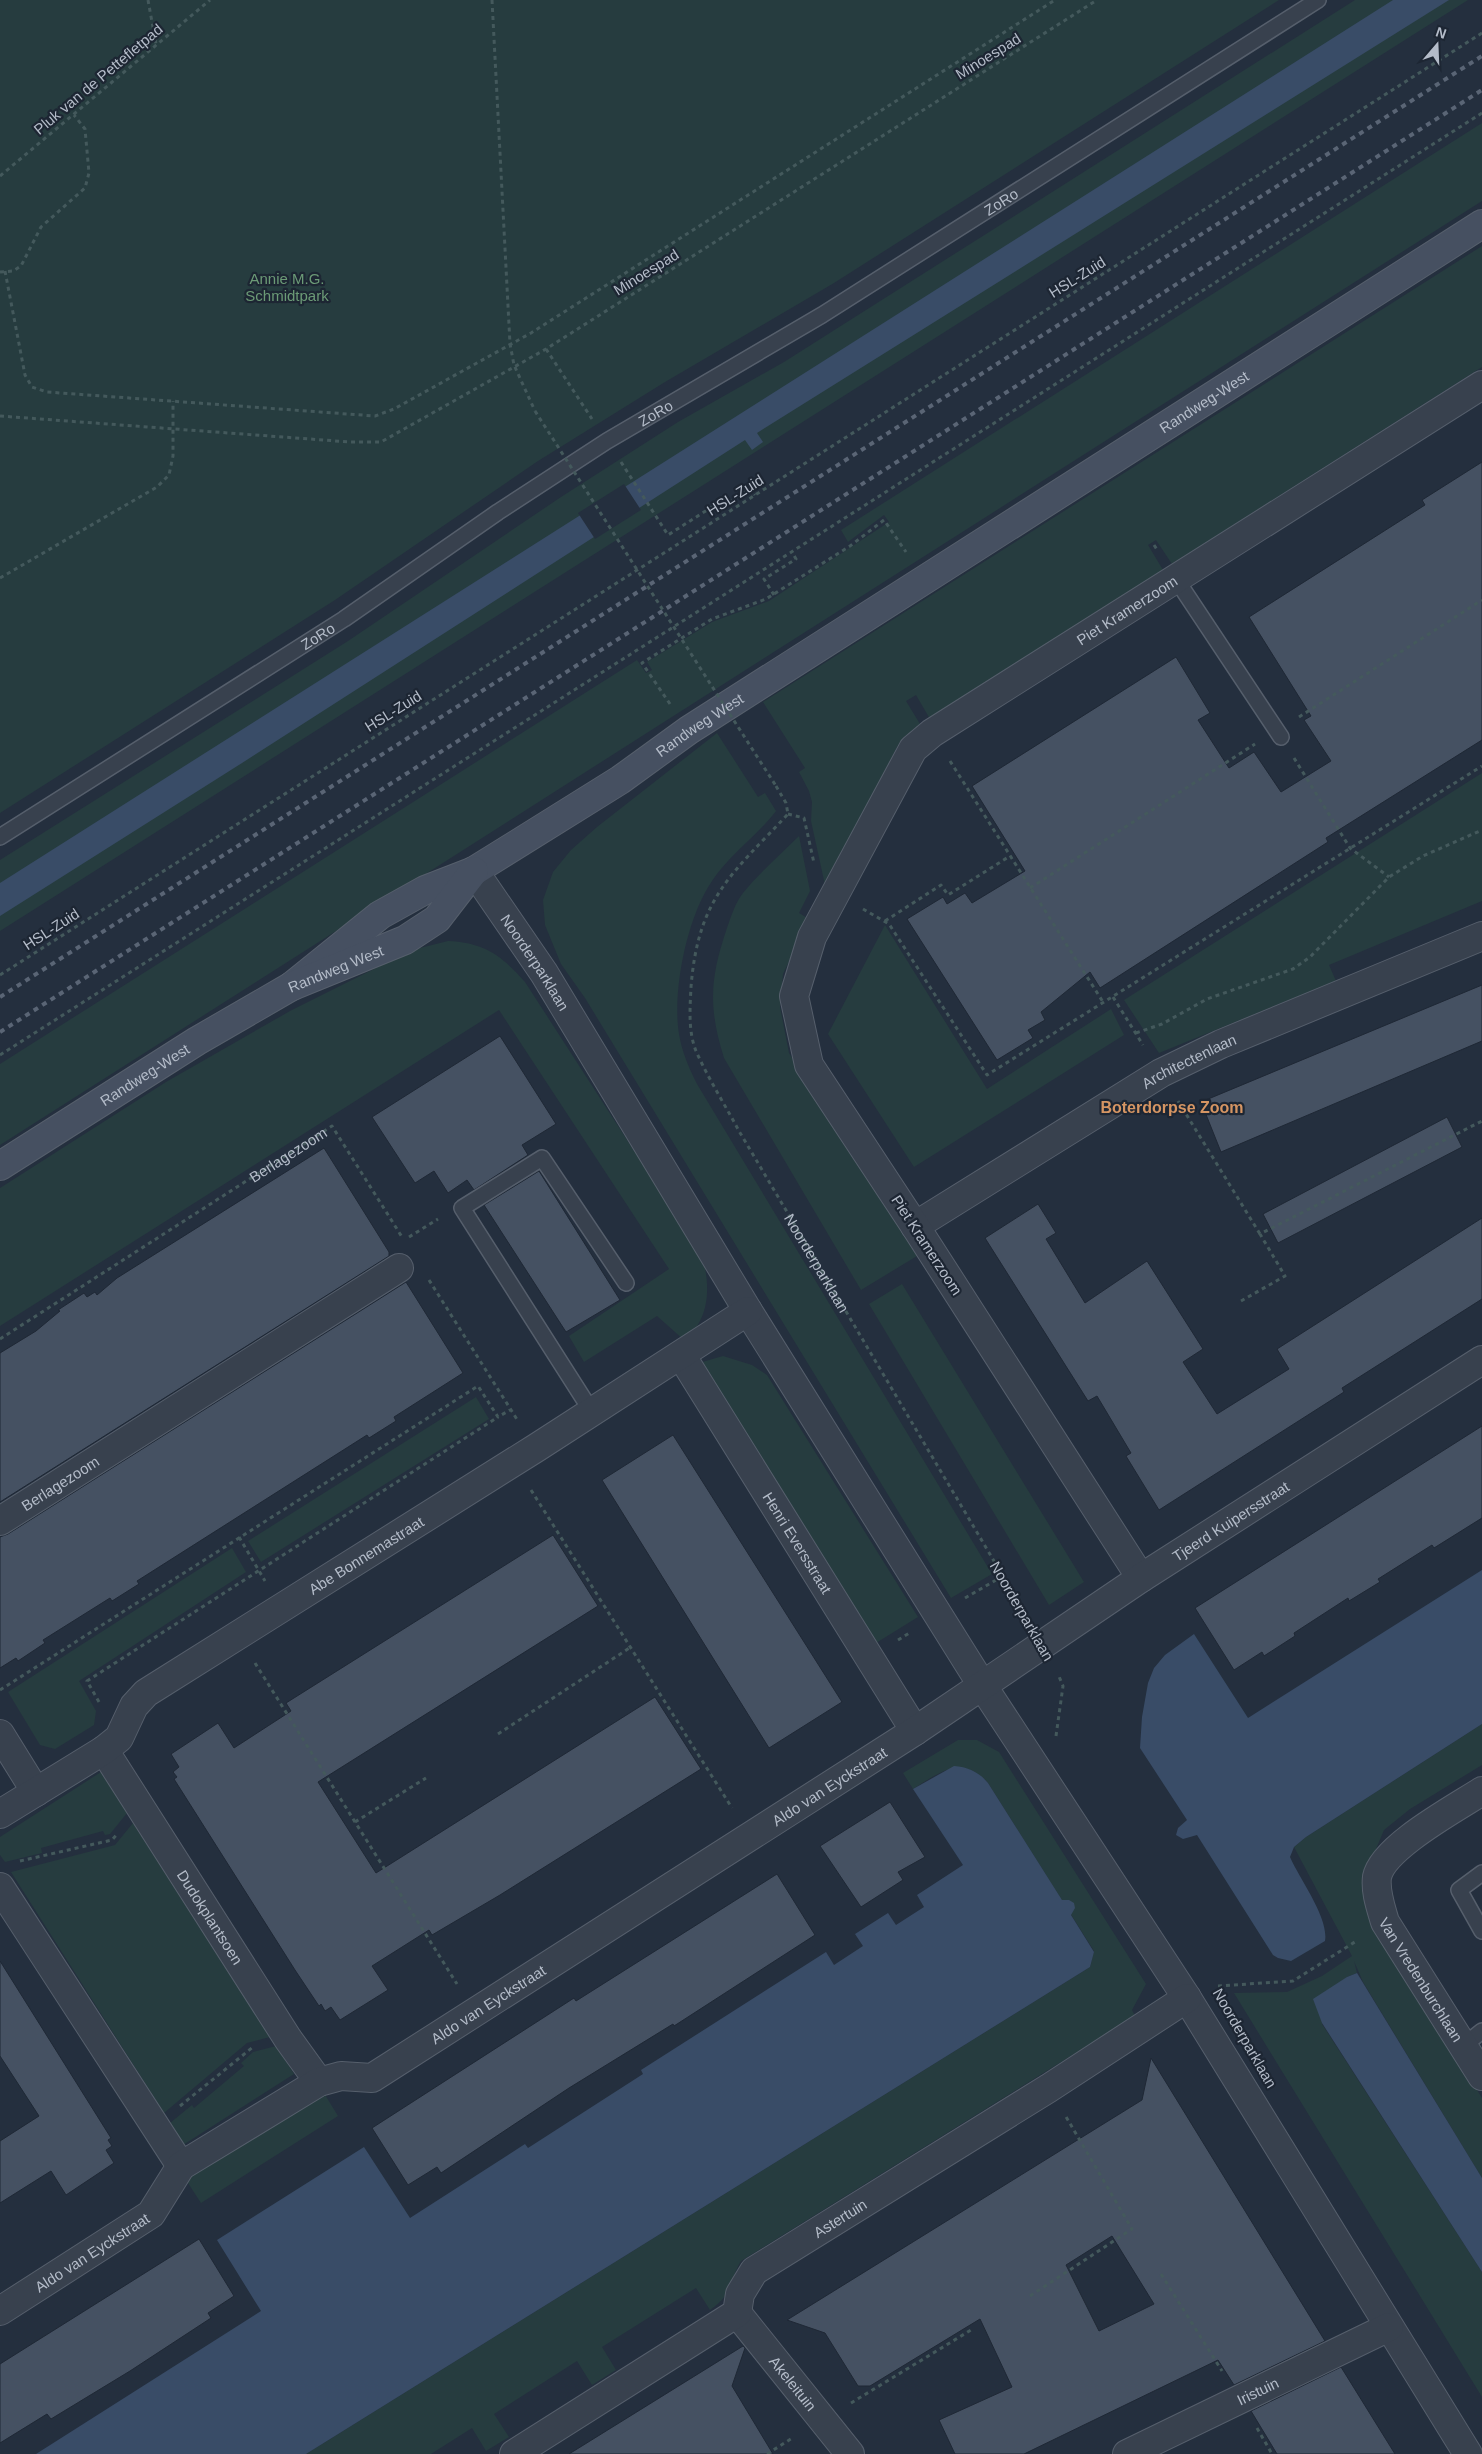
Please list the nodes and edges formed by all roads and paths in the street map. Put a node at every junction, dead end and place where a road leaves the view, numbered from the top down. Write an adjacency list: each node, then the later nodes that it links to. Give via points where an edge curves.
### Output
1 (148, 0): 8 (path)
2 (210, 0): 8 (path, Pluk van de Pettefletpad)
3 (492, 0): 15 (path)
4 (1055, 0): 15 (path, via 531,334)
5 (1097, 0): 16 (path, Minoespad)
6 (1318, 0): 36 (lane, ZoRo, via 822,315 607,441 344,619)
7 (1482, 33): 24 (path, HSL-Zuid)
8 (156, 44): 10 (path, Pluk van de Pettefletpad)
9 (1482, 113): 25 (path)
10 (74, 115): 11 (path, Pluk van de Pettefletpad); 13 (path, via 86,130 89,174 85,188 41,226 21,266)
11 (0, 176)
12 (1482, 224): 27 (main road, Randweg-West)
13 (5, 271): 14 (path); 19 (path, via 25,375 32,386 47,392)
14 (0, 272)
15 (510, 344): 17 (path); 19 (path, via 375,416)
16 (546, 349): 17 (path, Minoespad); 21 (path)
17 (514, 365): 22 (path, Minoespad, via 381,442); 34 (path, bridge, via 535,411 776,786)
18 (1482, 385): 28 (street, Piet Kramerzoom)
19 (172, 400): 22 (path)
20 (0, 416): 22 (path, Minoespad)
21 (591, 417)
22 (172, 429): 26 (path, via 173,456 169,475 157,487)
23 (626, 470): 24 (path, via 668,534 715,505 718,509 750,489)
24 (755, 495): 45 (path, HSL-Zuid)
25 (792, 552): 29 (path, via 796,559 764,579); 49 (path)
26 (0, 578)
27 (925, 579): 29 (path, via 884,520); 30 (main road, Randweg West)
28 (1176, 579): 31 (street, Piet Kramerzoom); 32 (lane)
29 (774, 595): 30 (path, via 712,619 642,663)
30 (689, 730): 40 (main road, Randweg West, via 620,780)
31 (932, 733): 38 (path); 42 (street, Piet Kramerzoom, via 912,749)
32 (1281, 737): 37 (path)
33 (1482, 766): 37 (path)
34 (788, 814): 39 (path, via 804,818); 72 (path, Noorderparklaan, via 727,878 703,920 695,953 690,1016 696,1049 738,1131)
35 (1482, 830): 41 (path, via 1423,856)
36 (0, 837)
37 (1350, 848): 41 (path); 47 (path)
38 (1010, 856): 43 (path, via 948,895 941,885); 48 (path)
39 (816, 870)
40 (474, 872): 46 (main road, Randweg West, via 425,890 380,915); 59 (street, Noorderparklaan, via 544,973)
41 (1389, 877): 47 (path, via 1310,957 1293,969 1206,999 1162,1024 1135,1032)
42 (834, 894): 43 (path); 54 (street, Piet Kramerzoom, via 812,937 794,996 809,1065)
43 (885, 921): 48 (path, via 987,1076)
44 (1482, 936): 50 (street, Architectenlaan, via 1221,1044)
45 (0, 975)
46 (292, 986): 52 (main road, Randweg-West, via 197,1041)
47 (1113, 997): 48 (path)
48 (1104, 1002)
49 (0, 1055)
50 (1161, 1074): 54 (street, Architectenlaan); 55 (path)
51 (1482, 1121): 55 (path)
52 (0, 1166)
53 (462, 1208): 57 (lane, via 542,1158); 60 (path, Berlagezoom, via 404,1240 332,1126); 64 (lane)
54 (915, 1226): 70 (street, Piet Kramerzoom)
55 (1260, 1234): 58 (path, via 1285,1276)
56 (412, 1270): 63 (path); 67 (street, Berlagezoom)
57 (626, 1283)
58 (1241, 1301)
59 (748, 1311): 61 (street, Abe Bonnemastraat); 74 (street, Noorderparklaan)
60 (0, 1339)
61 (681, 1355): 64 (street, Abe Bonnemastraat); 76 (street, Henri Eversstraat)
62 (1482, 1360): 70 (street, Tjeerd Kuipersstraat)
63 (510, 1410): 65 (path); 66 (path)
64 (592, 1412): 66 (street, Abe Bonnemastraat)
65 (498, 1417): 68 (path, via 478,1386); 79 (path, via 87,1681)
66 (525, 1455): 71 (street, Abe Bonnemastraat); 73 (path)
67 (0, 1521)
68 (238, 1537): 69 (path); 75 (path)
69 (256, 1566)
70 (1141, 1578): 72 (street, Tjeerd Kuipersstraat)
71 (238, 1635): 79 (street, Abe Bonnemastraat, via 138,1700); 86 (path)
72 (1043, 1644): 74 (street, Tjeerd Kuipersstraat); 80 (path, Noorderparklaan, via 1063,1686)
73 (631, 1647): 78 (path); 87 (path)
74 (982, 1685): 76 (street, Aldo van Eyckstraat); 94 (street, Noorderparklaan)
75 (0, 1690)
76 (915, 1731): 87 (street, Aldo van Eyckstraat)
77 (0, 1734): 82 (street)
78 (498, 1734)
79 (111, 1744): 82 (street); 84 (street, Dudokplantsoen)
80 (1054, 1745)
81 (426, 1778): 86 (path)
82 (36, 1792): 85 (street)
83 (1482, 1792): 97 (street, Van Vredenburchlaan, via 1400,1844 1385,1861 1377,1877 1385,1922)
84 (141, 1806): 88 (path, via 112,1840); 96 (street, Dudokplantsoen)
85 (0, 1814)
86 (355, 1822): 95 (path)
87 (750, 1837): 95 (street, Aldo van Eyckstraat)
88 (19, 1861)
89 (1482, 1873): 91 (lane, via 1458,1890)
90 (0, 1886): 101 (street)
91 (1482, 1931)
92 (1352, 1944): 93 (path, Noorderparklaan, via 1292,1981 1216,1986)
93 (1219, 1994)
94 (1187, 1998): 100 (street, Astertuin); 107 (street, Noorderparklaan)
95 (475, 2012): 99 (street, Aldo van Eyckstraat, via 372,2078 341,2076)
96 (288, 2039): 99 (street, Dudokplantsoen); 101 (path, via 251,2047)
97 (1473, 2039): 98 (street, Van Vredenburchlaan)
98 (1482, 2076)
99 (319, 2082): 102 (street, Aldo van Eyckstraat)
100 (1049, 2088): 104 (path, via 1132,2229); 106 (street, Astertuin, via 754,2271 740,2294)
101 (154, 2127): 102 (street)
102 (181, 2166): 105 (street, Aldo van Eyckstraat, via 151,2214)
103 (1161, 2274): 109 (path)
104 (1030, 2296)
105 (0, 2311)
106 (737, 2312): 110 (street, Akeleituin); 111 (street)
107 (1389, 2327): 109 (street, Iristuin); 116 (street, Noorderparklaan)
108 (971, 2330): 110 (path)
109 (1240, 2399): 114 (street, Iristuin); 115 (path)
110 (821, 2420): 112 (path); 113 (street, Akeleituin)
111 (514, 2454)
112 (767, 2454)
113 (850, 2454)
114 (1127, 2454)
115 (1272, 2454)
116 (1468, 2454)

